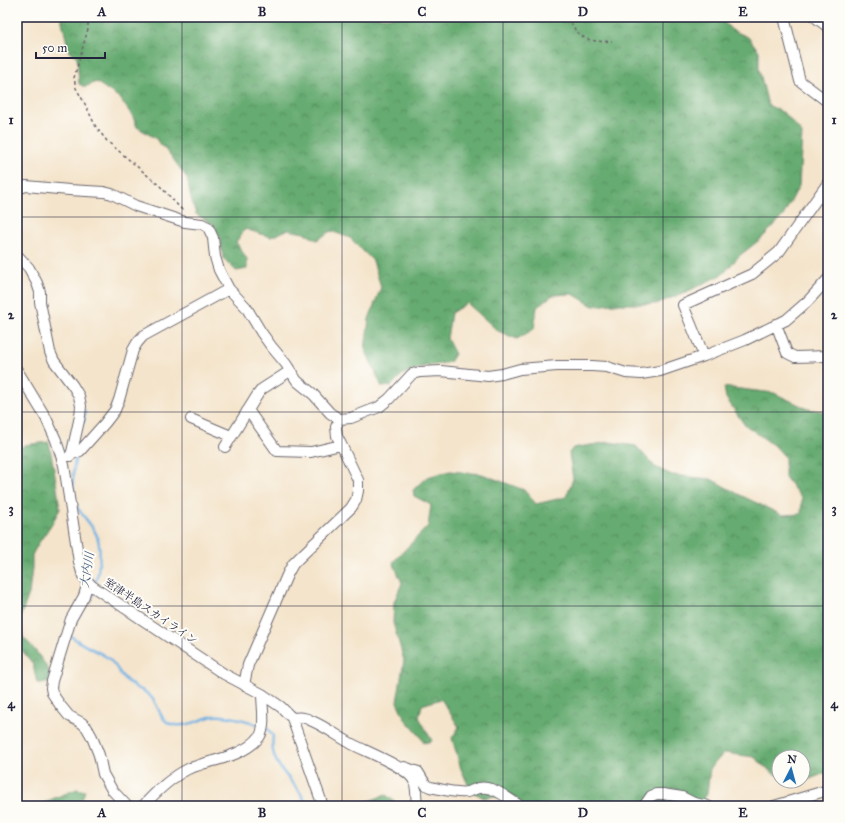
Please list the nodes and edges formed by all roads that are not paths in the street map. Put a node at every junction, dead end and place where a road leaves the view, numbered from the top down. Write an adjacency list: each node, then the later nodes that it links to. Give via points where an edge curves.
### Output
1 (784, 17): 4 (street, via 800,81)
2 (815, 17): 3 (street)
3 (828, 27)
4 (828, 102)
5 (828, 183): 7 (street)
6 (17, 189): 11 (street, via 26,186 104,192 163,215 202,224 208,227 213,238 219,270)
7 (820, 194): 8 (street); 13 (street, via 779,252 752,274 683,305)
8 (828, 203)
9 (17, 255): 23 (street, via 37,282 50,352 79,396 81,406)
10 (828, 279): 12 (street, via 808,301 786,320)
11 (229, 289): 16 (street, via 246,306 261,332); 23 (street, via 143,336 133,350 115,410 80,451)
12 (776, 324): 13 (street, via 745,340); 14 (street, via 787,353 795,357)
13 (704, 356): 19 (street, via 660,371 640,374 592,366 520,369 488,376 441,371 420,372 412,374 379,407 351,418)
14 (828, 356)
15 (17, 370): 24 (street, 室津半島スカイライン, via 46,418)
16 (290, 371): 17 (street, via 262,389); 19 (street, via 297,381)
17 (248, 411): 20 (street); 21 (street, via 277,451 311,452)
18 (191, 419): 20 (street)
19 (339, 419): 21 (street, via 336,427)
20 (231, 436): 22 (street)
21 (341, 445): 26 (street, via 358,480 356,500 351,508 293,564 248,665)
22 (225, 447)
23 (75, 452): 24 (street)
24 (64, 465): 25 (street, 室津半島スカイライン, via 79,562 83,576)
25 (88, 582): 26 (street, 室津半島スカイライン); 31 (street, via 84,596 71,619 51,688 60,705 70,716 82,723 92,736 103,774 112,790)
26 (244, 685): 27 (street, 室津半島スカイライン)
27 (262, 694): 28 (street, 室津半島スカイライン); 32 (street, via 264,723 260,736 250,747 189,768 172,778)
28 (292, 718): 29 (street, via 300,717 312,721); 33 (street, 室津半島スカイライン)
29 (398, 767): 34 (street, via 411,776 416,784); 35 (street, via 418,772 430,787 458,792 468,792 482,787 493,789)
30 (828, 790): 38 (street)
31 (127, 806)
32 (143, 806)
33 (323, 806)
34 (417, 806)
35 (521, 806)
36 (644, 806): 37 (street, via 651,796 656,794 682,796 694,803)
37 (708, 806)
38 (774, 806)

